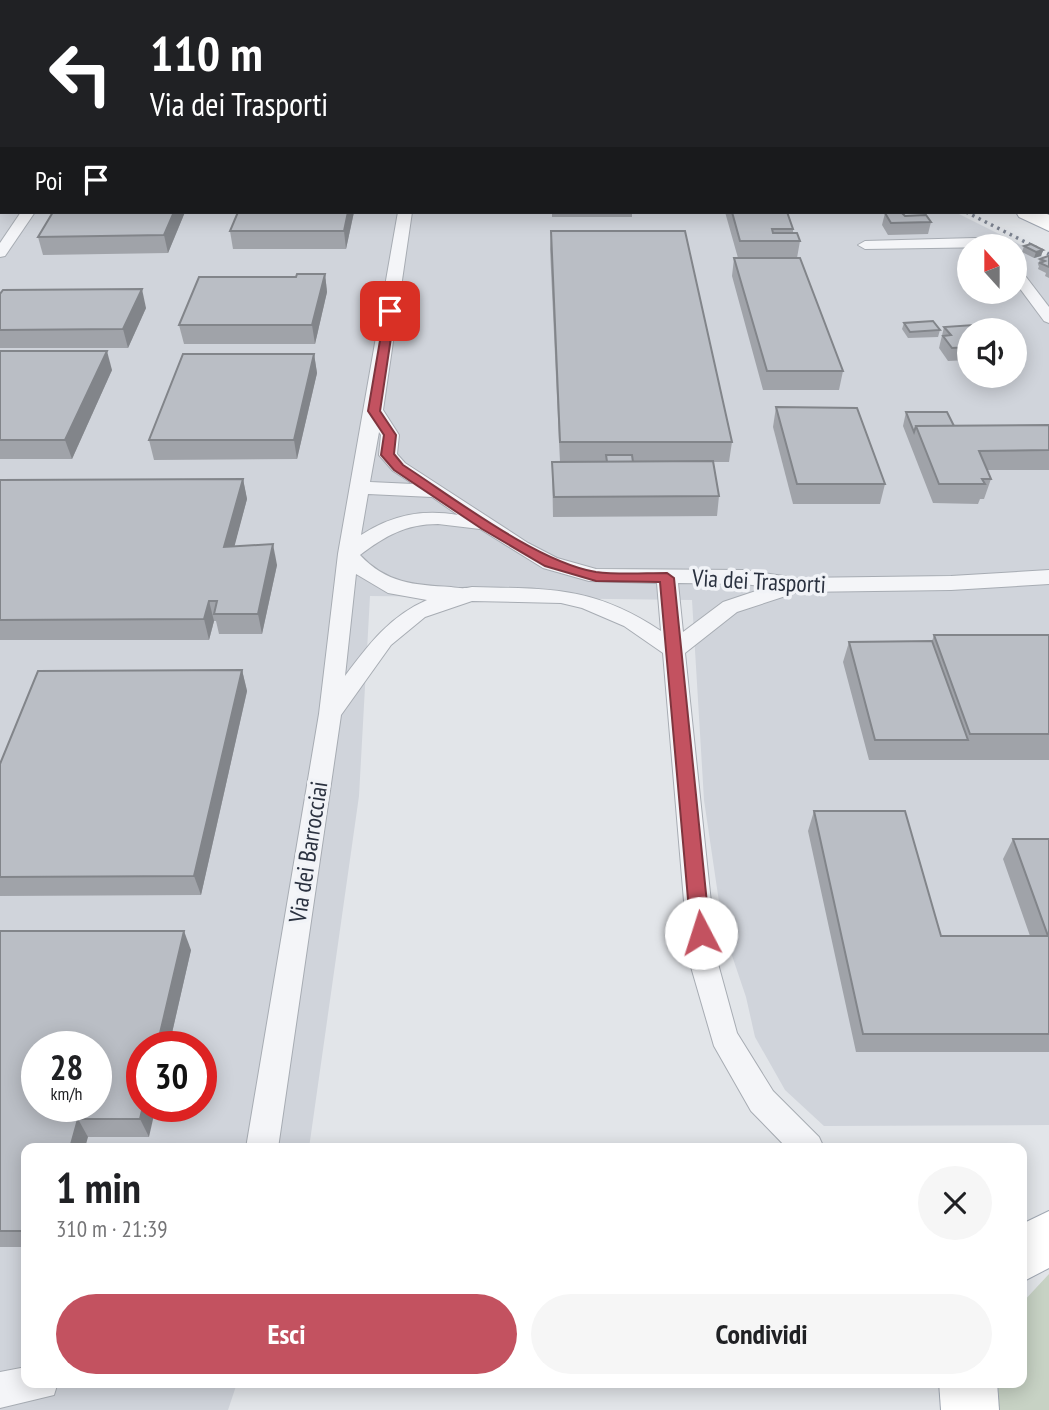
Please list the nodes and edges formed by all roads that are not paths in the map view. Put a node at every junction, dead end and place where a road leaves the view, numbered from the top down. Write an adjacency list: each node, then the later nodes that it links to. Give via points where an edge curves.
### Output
1 (27, 214): 7 (street)
2 (405, 214): 10 (street)
3 (1031, 214): 4 (main road)
4 (1049, 224)
5 (957, 242): 6 (street)
6 (865, 245)
7 (0, 253)
8 (1027, 288): 9 (street)
9 (1049, 318)
10 (374, 411): 11 (street); 12 (street, Via dei Trasporti, via 390,435 387,455)
11 (360, 488): 12 (street, Via dei Trasporti, via 422,490); 14 (street)
12 (443, 497): 13 (street, Via dei Trasporti)
13 (487, 526): 14 (street, Via dei Trasporti, via 437,517 401,520); 16 (street, Via dei Trasporti, via 550,563 571,570 596,576)
14 (348, 554): 20 (street, via 362,572 390,587); 22 (street, Via dei Barrocciai)
15 (1049, 577): 17 (street, Via dei Trasporti)
16 (667, 578): 18 (street, Via dei Trasporti, via 744,577); 21 (street)
17 (1000, 581): 18 (street, Via dei Trasporti); 19 (street, Via dei Trasporti)
18 (796, 585): 21 (street, via 730,607)
19 (1049, 589)
20 (472, 594): 21 (street, via 561,596 588,602 622,616); 22 (street, via 418,612 383,639)
21 (674, 650): 24 (street, via 703,960 724,1037 762,1101)
22 (330, 714): 23 (street, Via dei Barrocciai)
23 (263, 1143)
24 (803, 1143)
25 (21, 1386): 26 (street)
26 (0, 1390)

